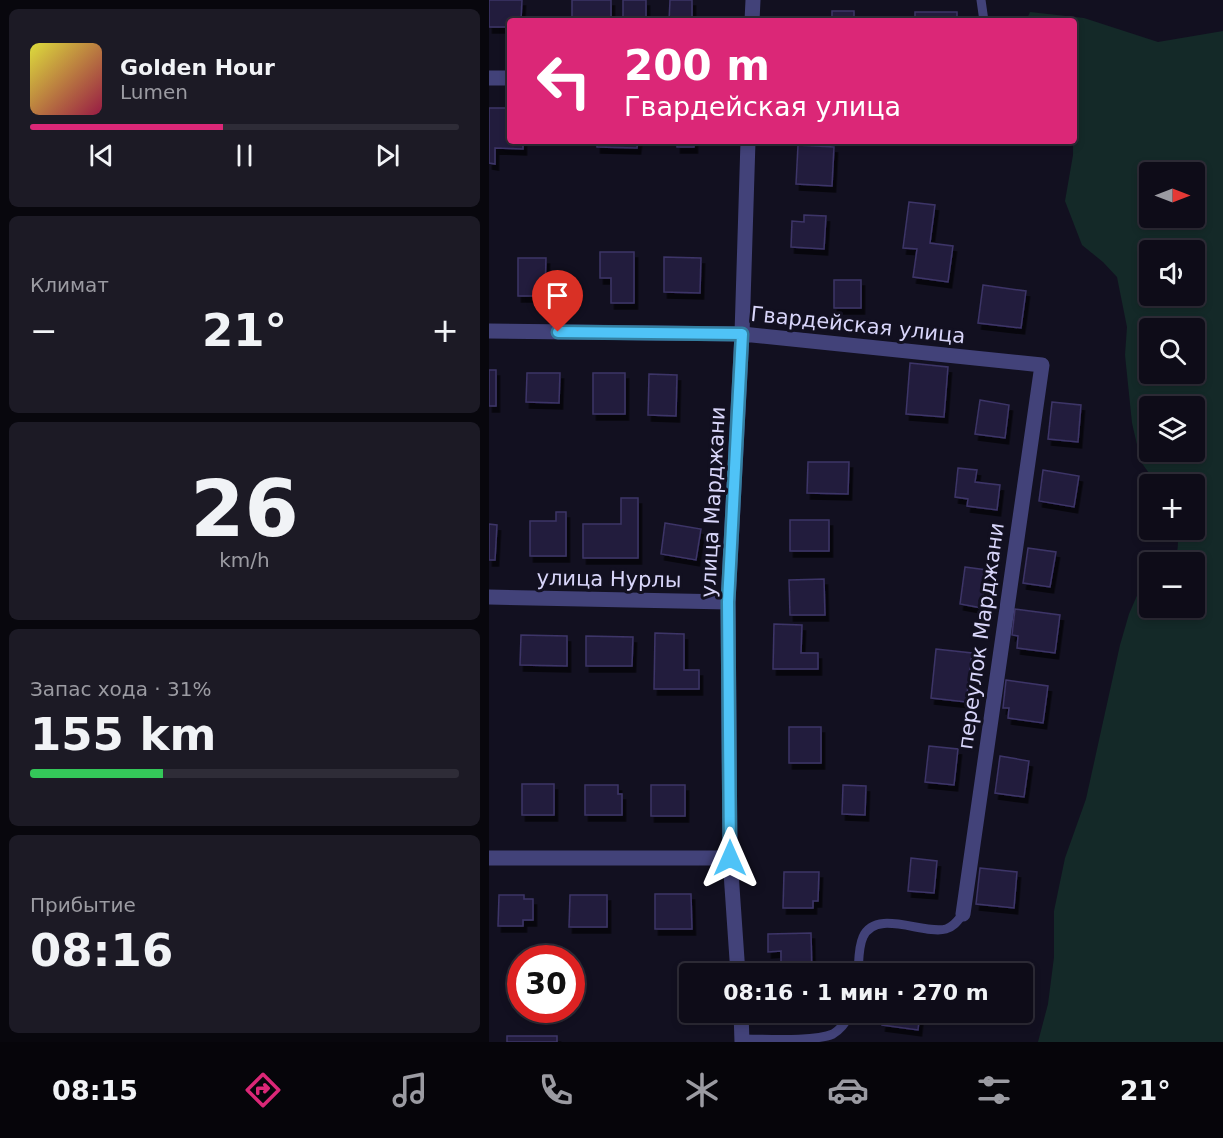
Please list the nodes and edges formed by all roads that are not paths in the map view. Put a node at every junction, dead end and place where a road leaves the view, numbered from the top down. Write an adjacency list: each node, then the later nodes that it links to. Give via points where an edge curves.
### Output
1 (753, 0): 3 (street)
2 (981, 0): 4 (lane)
3 (752, 18)
4 (984, 18)
5 (489, 78): 6 (street)
6 (507, 78)
7 (748, 144): 9 (street, улица Марджани)
8 (489, 331): 9 (street, Гвардейская улица)
9 (742, 334): 10 (street, Гвардейская улица); 12 (street, улица Марджани)
10 (1042, 365): 15 (street, переулок Марджани)
11 (489, 597): 12 (street, улица Нурлы)
12 (728, 602): 14 (street, улица Марджани)
13 (489, 858): 14 (street)
14 (730, 858): 16 (street, улица Марджани)
15 (963, 914): 17 (lane, via 947,929 884,923 869,928 861,944)
16 (737, 963)
17 (859, 963)
18 (742, 1023): 20 (street)
19 (844, 1023): 20 (lane, via 819,1039)
20 (743, 1040)

